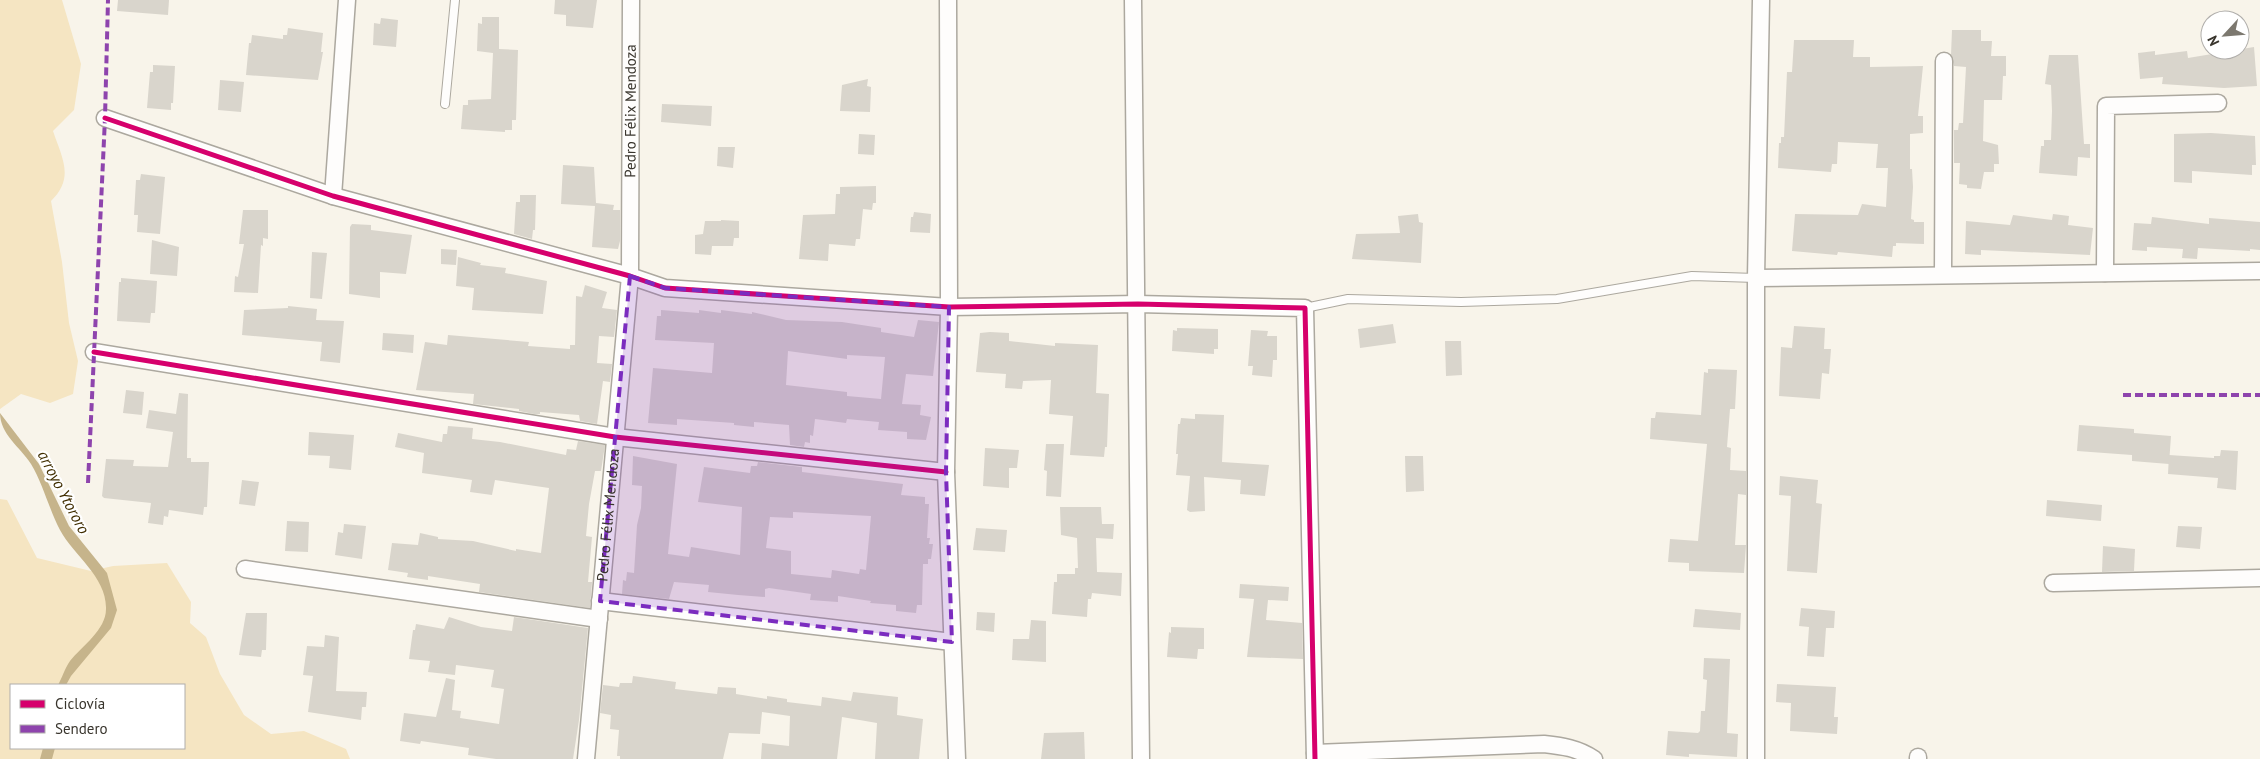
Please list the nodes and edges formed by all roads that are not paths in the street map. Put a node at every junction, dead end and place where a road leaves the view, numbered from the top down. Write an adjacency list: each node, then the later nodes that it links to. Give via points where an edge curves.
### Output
1 (347, 0): 11 (street)
2 (455, 0): 9 (lane)
3 (631, 0): 15 (street, Pedro Félix Mendoza)
4 (948, 0): 18 (street)
5 (1133, 0): 17 (street)
6 (1761, 0): 16 (street)
7 (1944, 61): 14 (street)
8 (2218, 103): 13 (street, via 2106,106)
9 (445, 104)
10 (105, 118): 11 (street)
11 (333, 196): 15 (street)
12 (2260, 271): 13 (street)
13 (2105, 273): 14 (street)
14 (1943, 275): 16 (street)
15 (630, 276): 18 (street, via 665,288); 21 (street, Pedro Félix Mendoza)
16 (1756, 278): 19 (lane, via 1692,276 1556,299 1461,302 1348,299); 34 (street)
17 (1138, 304): 18 (street); 19 (street); 32 (street)
18 (949, 307): 22 (street)
19 (1305, 308): 29 (street)
20 (94, 352): 21 (street)
21 (615, 437): 22 (street); 26 (street, Pedro Félix Mendoza)
22 (946, 472): 28 (street)
23 (245, 570): 27 (street)
24 (2260, 578): 25 (street)
25 (2053, 583)
26 (600, 601): 27 (street, Pedro Félix Mendoza); 28 (street)
27 (599, 619): 30 (street, Pedro Félix Mendoza)
28 (952, 642): 31 (street)
29 (1314, 756): 33 (street, via 1544,744 1565,746)
30 (586, 759)
31 (957, 759)
32 (1141, 759)
33 (1594, 759)
34 (1756, 759)

